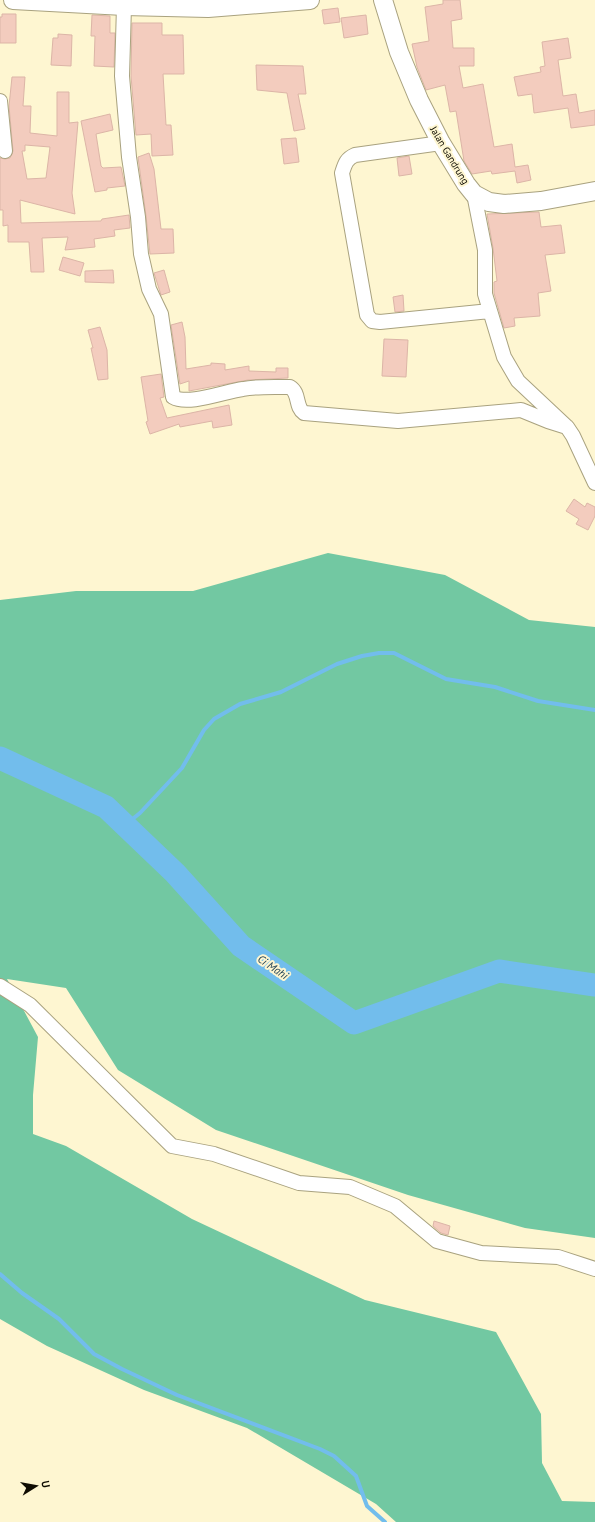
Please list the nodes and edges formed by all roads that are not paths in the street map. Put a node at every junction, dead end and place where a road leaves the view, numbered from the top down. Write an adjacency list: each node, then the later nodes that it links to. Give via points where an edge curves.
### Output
1 (13, 0): 4 (street)
2 (310, 0): 4 (street, via 208,8)
3 (383, 0): 6 (street, Jalan Gandrung, via 399,52)
4 (124, 6): 11 (street, via 122,76 141,254 149,289 160,314 173,398 178,400 204,397 244,388 290,387 296,393 300,409 304,413 398,422 522,410 548,422)
5 (0, 101): 7 (street)
6 (441, 143): 9 (street, Jalan Gandrung); 10 (street, via 355,155 344,164 342,173 367,315 372,321 380,322)
7 (6, 151)
8 (595, 191): 9 (street, Jalan Gandrung, via 518,204 489,202)
9 (474, 194): 10 (street, via 485,250 485,294)
10 (490, 311): 11 (street, via 504,356 513,374)
11 (567, 427): 12 (street)
12 (595, 483)
13 (0, 986): 14 (street, via 30,1005 172,1146 214,1154 299,1183 350,1187 395,1206 436,1241 482,1253 558,1257)
14 (595, 1269)

